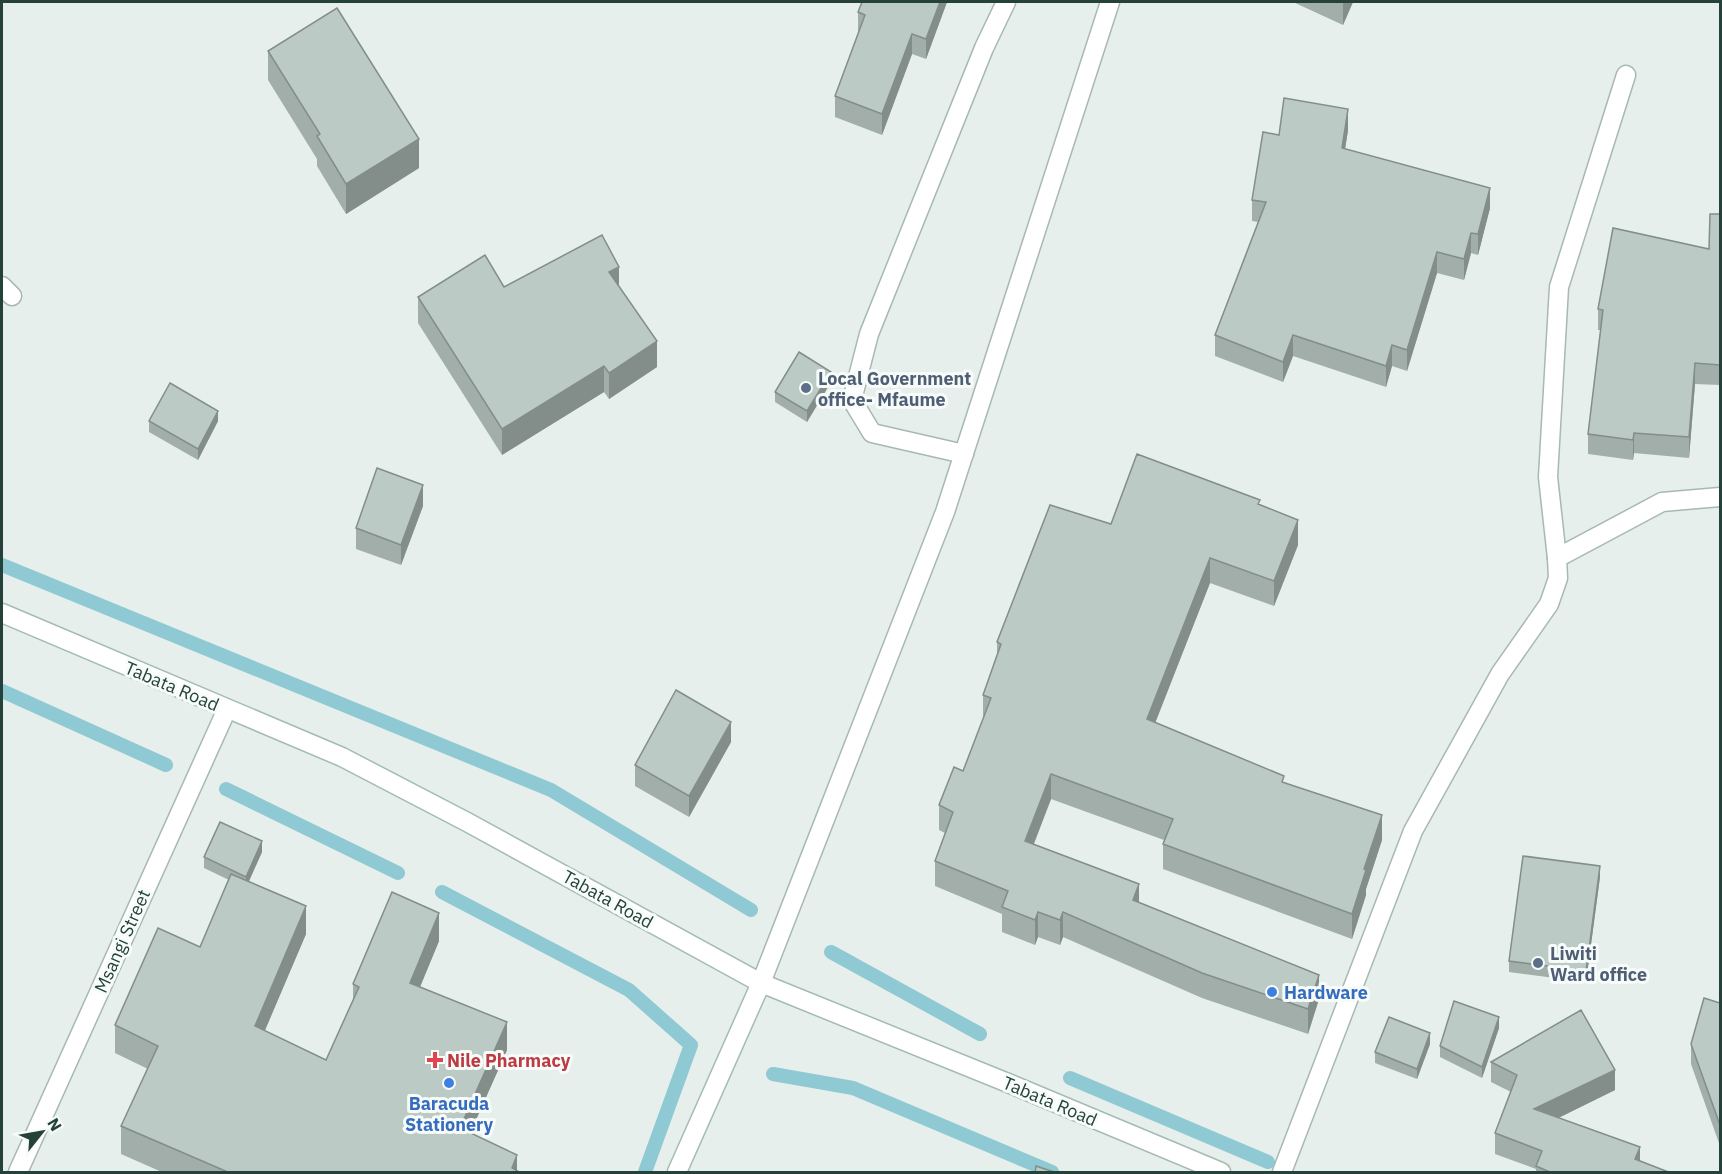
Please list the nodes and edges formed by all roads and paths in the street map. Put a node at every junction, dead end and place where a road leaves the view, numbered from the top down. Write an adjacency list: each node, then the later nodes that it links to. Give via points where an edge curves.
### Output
1 (1006, 2): 4 (street, via 869,334 852,400 872,433)
2 (1110, 2): 4 (street)
3 (1626, 75): 6 (street, via 1559,287 1548,477)
4 (964, 454): 9 (street, via 945,512)
5 (1720, 497): 6 (street, via 1662,502)
6 (1557, 558): 13 (street, via 1558,578 1549,604 1500,674 1413,831)
7 (2, 613): 8 (street, Tabata Road)
8 (227, 709): 9 (street, Tabata Road, via 342,757); 10 (street, Msangi Street)
9 (761, 983): 11 (street); 12 (street, Tabata Road)
10 (18, 1173)
11 (677, 1173)
12 (1221, 1173)
13 (1282, 1173)

